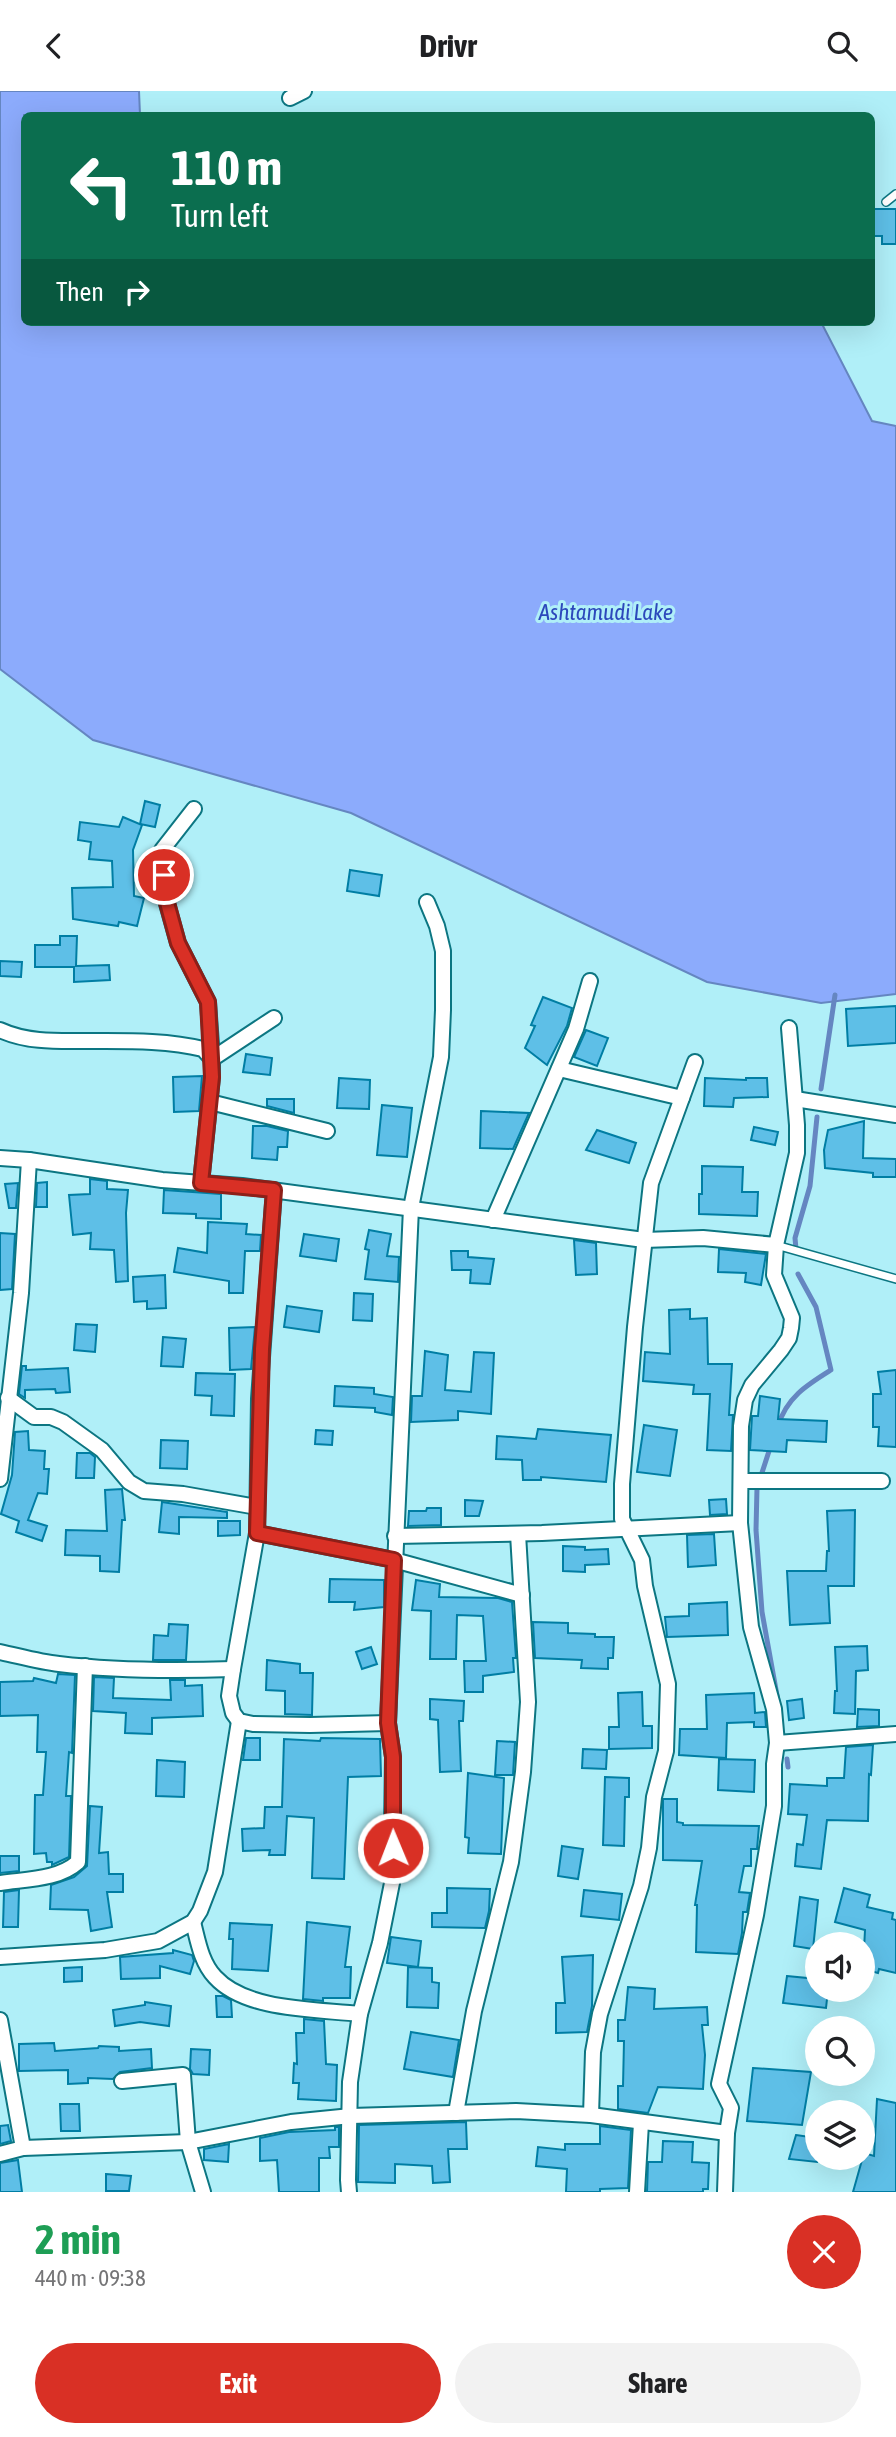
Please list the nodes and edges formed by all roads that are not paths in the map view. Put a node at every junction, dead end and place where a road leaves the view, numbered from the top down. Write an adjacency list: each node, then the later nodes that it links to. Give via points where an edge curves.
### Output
1 (304, 91): 2 (street)
2 (290, 98)
3 (896, 194): 4 (lane)
4 (886, 202)
5 (194, 809): 12 (street, via 162,850 166,899 178,943 208,1002)
6 (426, 902): 24 (street, via 443,951 441,1057)
7 (590, 981): 14 (street)
8 (274, 1018): 12 (street)
9 (789, 1028): 16 (street)
10 (0, 1030): 11 (street)
11 (7, 1038): 12 (street, via 186,1045 203,1049)
12 (212, 1059): 17 (street)
13 (695, 1062): 15 (street)
14 (559, 1069): 15 (street); 25 (street)
15 (682, 1098): 26 (street, via 651,1183)
16 (795, 1099): 18 (street); 27 (street, via 797,1153)
17 (210, 1102): 19 (street); 22 (street)
18 (896, 1115)
19 (327, 1131)
20 (0, 1158): 21 (street)
21 (29, 1160): 22 (street); 29 (street, via 21,1293)
22 (201, 1183): 23 (street)
23 (274, 1190): 24 (street); 33 (street)
24 (411, 1208): 25 (street); 38 (street)
25 (493, 1220): 26 (street)
26 (644, 1240): 27 (street, via 703,1238); 35 (street, via 622,1484 622,1519)
27 (776, 1245): 28 (lane); 31 (street, via 774,1275 792,1318 791,1328 785,1344 745,1400)
28 (896, 1279)
29 (8, 1398): 30 (street); 33 (street, via 34,1417 63,1422 102,1450 129,1482 144,1491)
30 (0, 1479)
31 (741, 1481): 32 (street); 34 (street)
32 (882, 1481)
33 (257, 1507): 36 (street)
34 (740, 1523): 35 (street); 47 (street, via 751,1627 774,1709)
35 (628, 1529): 37 (street); 55 (street, via 642,1560 668,1684 666,1751 641,1886 600,2014 593,2052)
36 (257, 1533): 39 (street); 43 (street)
37 (519, 1534): 38 (street); 40 (street)
38 (395, 1536): 39 (street)
39 (394, 1560): 40 (street); 45 (street)
40 (522, 1595): 54 (street, via 528,1702 523,1772 511,1863 474,2011)
41 (0, 1652): 42 (street)
42 (85, 1666): 43 (street, via 158,1671); 48 (street, via 78,1862 59,1874)
43 (233, 1669): 44 (street, via 229,1696)
44 (239, 1721): 45 (street); 49 (street, via 215,1872)
45 (388, 1723): 51 (street, via 395,1868)
46 (896, 1734): 47 (street)
47 (777, 1743): 58 (street, via 774,1806 756,1915 719,2084 731,2108)
48 (0, 1883)
49 (193, 1922): 50 (street, via 158,1941 105,1950); 51 (street, via 201,1956 214,1976 236,1994 256,2001)
50 (0, 1957)
51 (360, 2014): 56 (street, via 350,2082)
52 (0, 2020): 60 (street)
53 (122, 2081): 59 (street, via 183,2075)
54 (456, 2113): 55 (street); 56 (street)
55 (591, 2115): 57 (street)
56 (351, 2116): 59 (street, via 291,2122); 63 (street)
57 (641, 2123): 58 (street); 64 (street)
58 (727, 2133): 65 (street)
59 (188, 2142): 60 (street); 62 (street)
60 (23, 2148): 61 (street)
61 (0, 2154)
62 (203, 2192)
63 (349, 2192)
64 (637, 2192)
65 (725, 2192)

